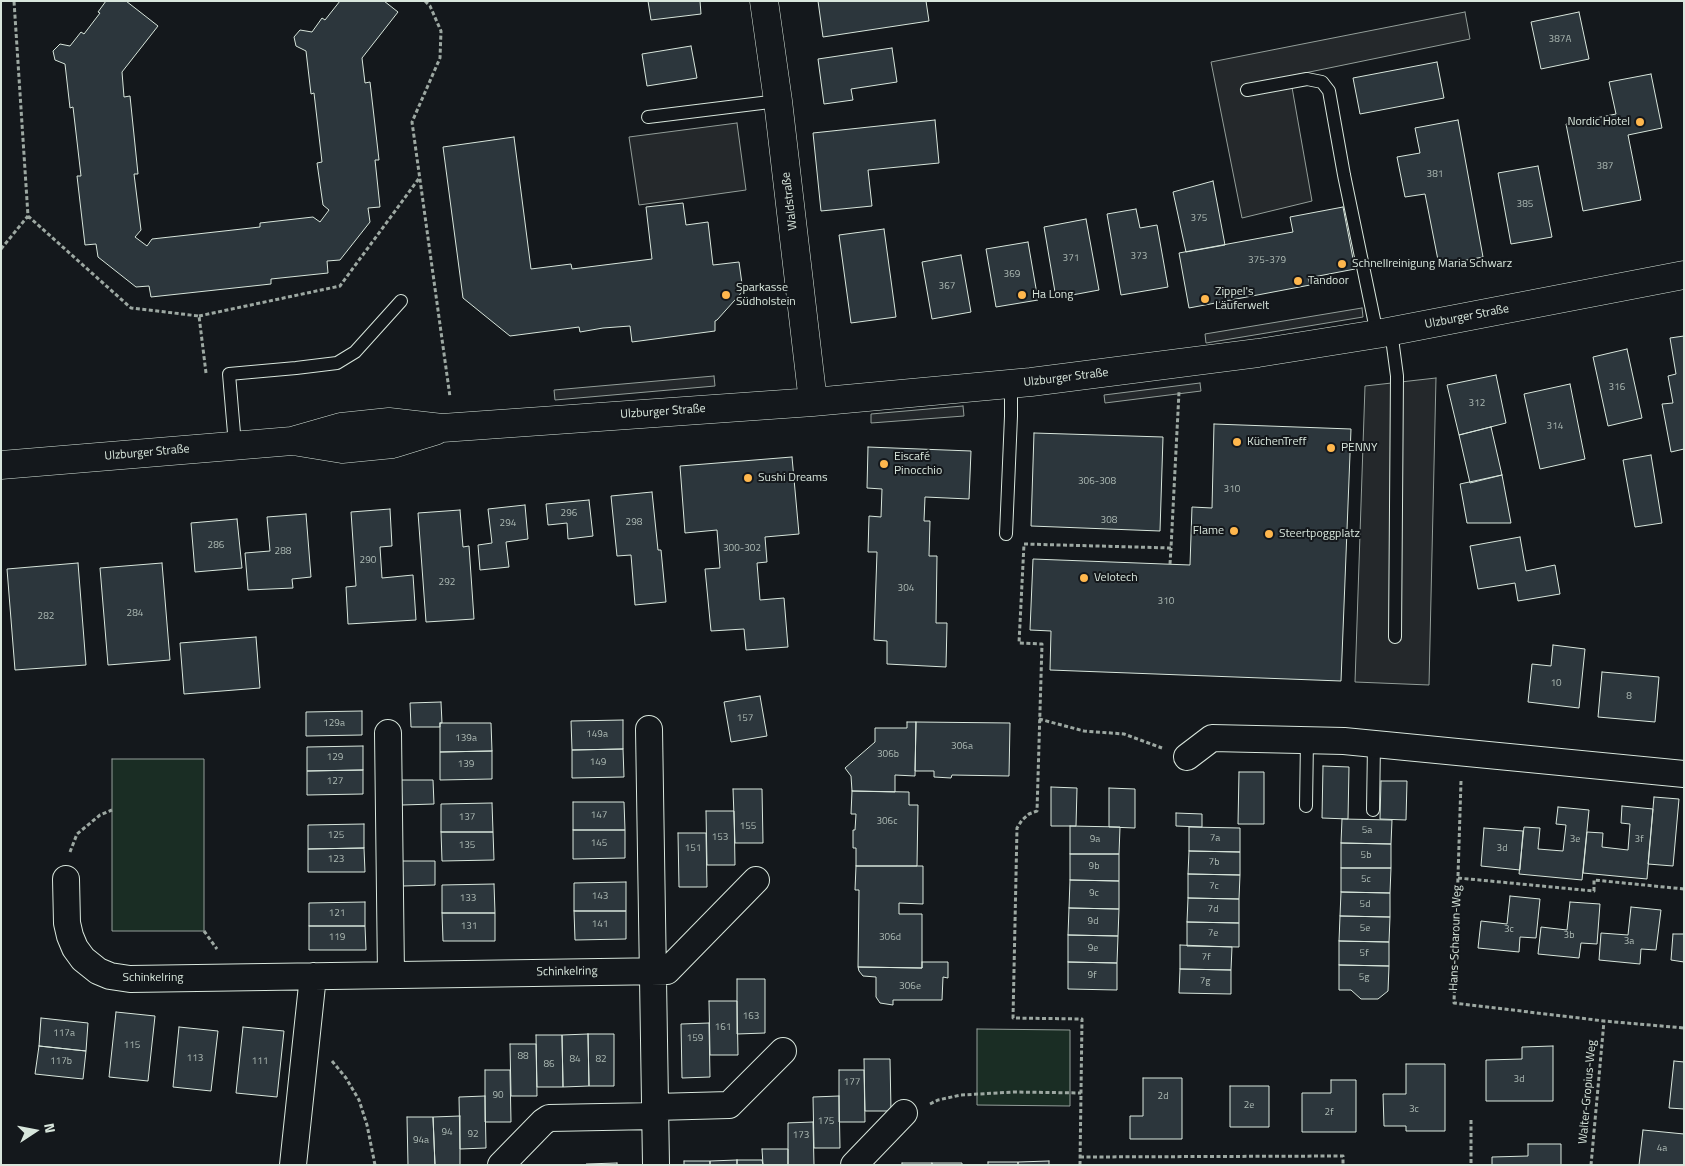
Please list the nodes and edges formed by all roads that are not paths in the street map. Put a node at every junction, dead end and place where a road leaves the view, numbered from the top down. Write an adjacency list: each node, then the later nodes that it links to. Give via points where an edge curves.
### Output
1 (764, 1): 3 (main road, Waldstraße)
2 (1247, 90): 7 (lane, via 1307,80 1322,82 1329,91 1344,175)
3 (778, 101): 4 (lane); 9 (main road, Waldstraße)
4 (648, 118)
5 (1684, 274): 7 (main road, Ulzburger Straße)
6 (401, 301): 10 (lane, via 355,352 337,363 229,374)
7 (1384, 333): 8 (main road, Ulzburger Straße, via 1258,353); 13 (lane, via 1397,376)
8 (1011, 384): 9 (main road, Ulzburger Straße); 12 (lane)
9 (813, 402): 10 (main road, Ulzburger Straße, via 442,428 393,444 342,450 292,441)
10 (235, 445): 11 (main road, Ulzburger Straße)
11 (1, 464)
12 (1006, 534)
13 (1395, 637)
14 (649, 729): 24 (street)
15 (388, 733): 25 (street)
16 (1307, 740): 17 (street); 18 (street, via 1212,738); 20 (lane)
17 (1374, 744): 19 (street); 21 (lane)
18 (1186, 757)
19 (1684, 774)
20 (1306, 806)
21 (1373, 810)
22 (66, 880): 26 (street, Schinkelring, via 67,923 72,942 83,959 104,974 130,979)
23 (756, 880): 24 (street, Schinkelring, via 668,971)
24 (653, 971): 25 (street, Schinkelring); 28 (street)
25 (391, 975): 26 (street, Schinkelring)
26 (313, 976): 30 (street)
27 (783, 1050): 28 (street, via 729,1104)
28 (655, 1112): 31 (street, via 549,1118); 32 (street)
29 (904, 1113): 33 (street)
30 (293, 1165)
31 (501, 1165)
32 (656, 1165)
33 (854, 1165)

